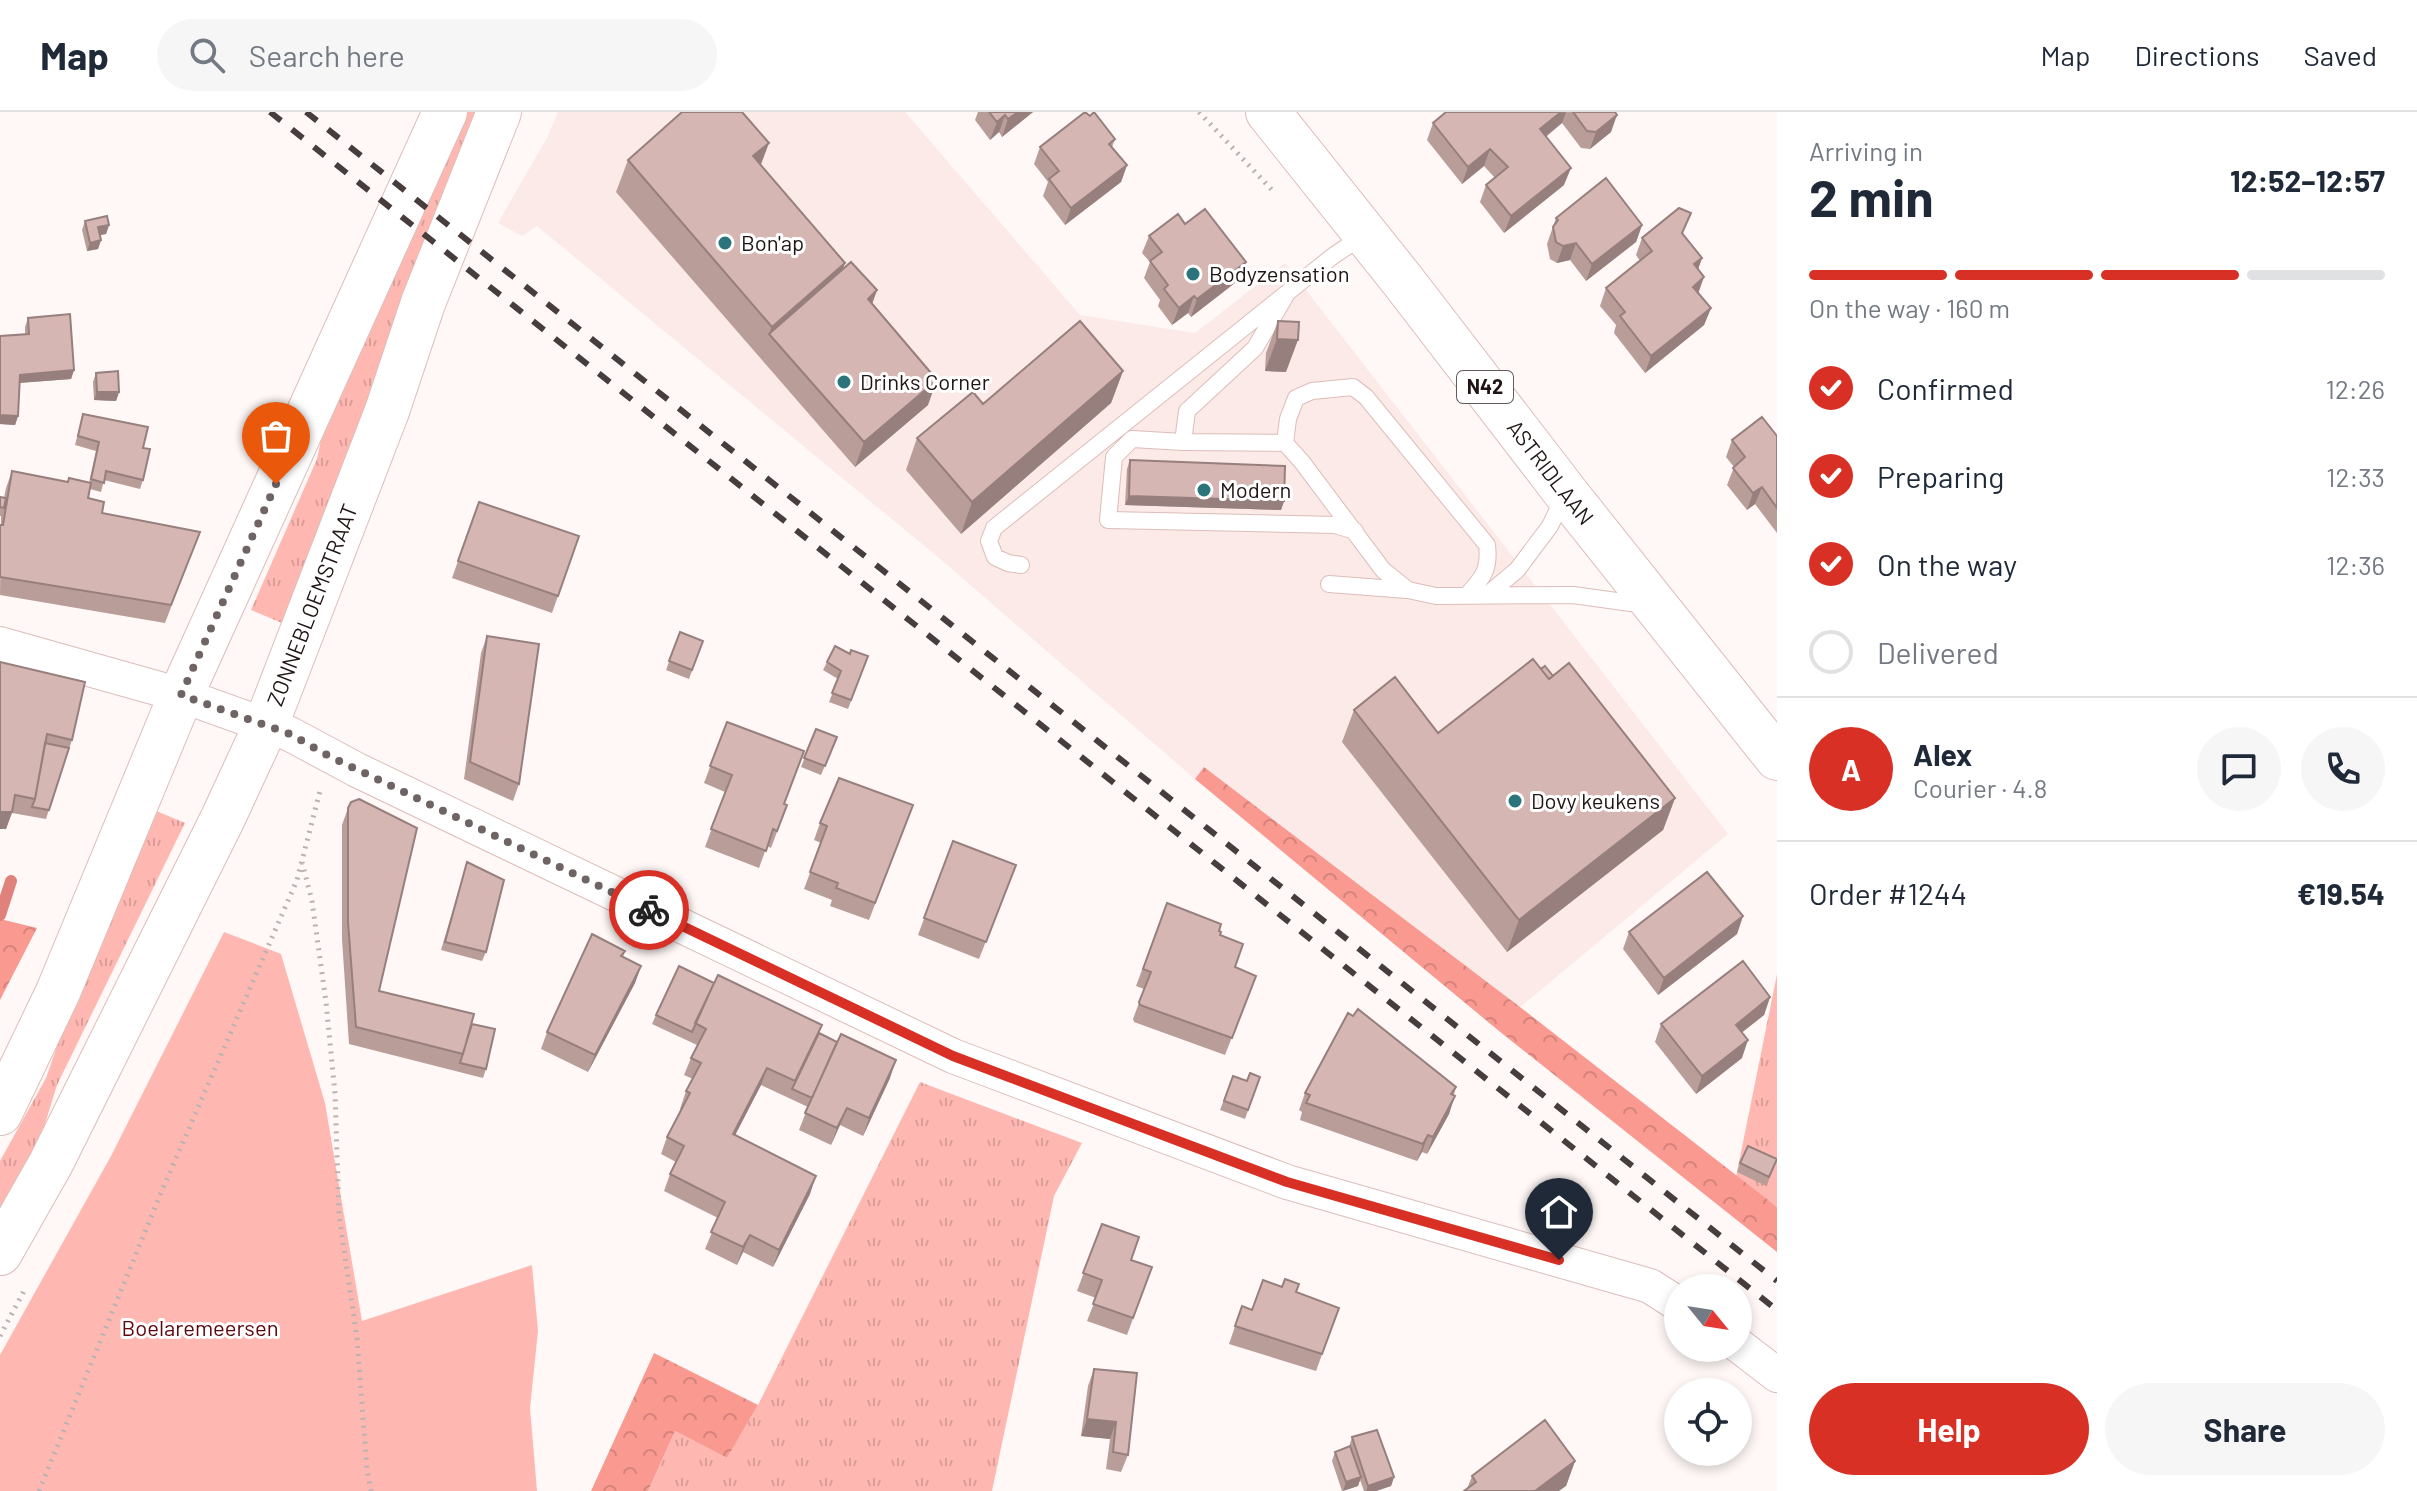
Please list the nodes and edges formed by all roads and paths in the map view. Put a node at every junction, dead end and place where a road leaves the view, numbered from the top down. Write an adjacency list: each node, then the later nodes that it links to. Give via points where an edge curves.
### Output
1 (445, 112): 17 (main road)
2 (499, 112): 18 (main road, ZONNEBLOEMSTRAAT)
3 (1268, 112): 4 (main road, ASTRIDLAAN / N42)
4 (1365, 234): 5 (lane); 8 (main road, ASTRIDLAAN / N42)
5 (1286, 295): 6 (lane, via 1255,348 1187,411); 10 (lane, via 994,528 989,541 995,557)
6 (1183, 442): 7 (lane); 9 (lane, via 1132,439 1114,457 1108,520 1335,525)
7 (1285, 443): 9 (lane); 13 (lane, via 1296,398 1353,387 1366,397 1487,545 1489,563 1483,578)
8 (1566, 493): 14 (lane, via 1550,526 1517,570); 15 (main road, ASTRIDLAAN / N42)
9 (1355, 531): 12 (lane, via 1383,570)
10 (1021, 565)
11 (1329, 584): 12 (lane)
12 (1408, 590): 13 (lane)
13 (1467, 595): 14 (lane)
14 (1487, 595): 15 (lane, via 1573,595)
15 (1657, 607): 20 (main road, ASTRIDLAAN / N42)
16 (0, 644): 17 (street)
17 (181, 695): 18 (street); 22 (main road, via 58,992)
18 (266, 725): 19 (street); 23 (main road, ZONNEBLOEMSTRAAT, via 58,1149)
19 (329, 756): 21 (path); 24 (street, via 953,1056 1287,1182 1650,1286)
20 (1777, 758)
21 (301, 861): 27 (path); 28 (path, via 326,1002 339,1215)
22 (0, 1113)
23 (0, 1253)
24 (1664, 1295)
25 (1752, 1356): 26 (street)
26 (1777, 1375)
27 (39, 1491)
28 (371, 1491)

